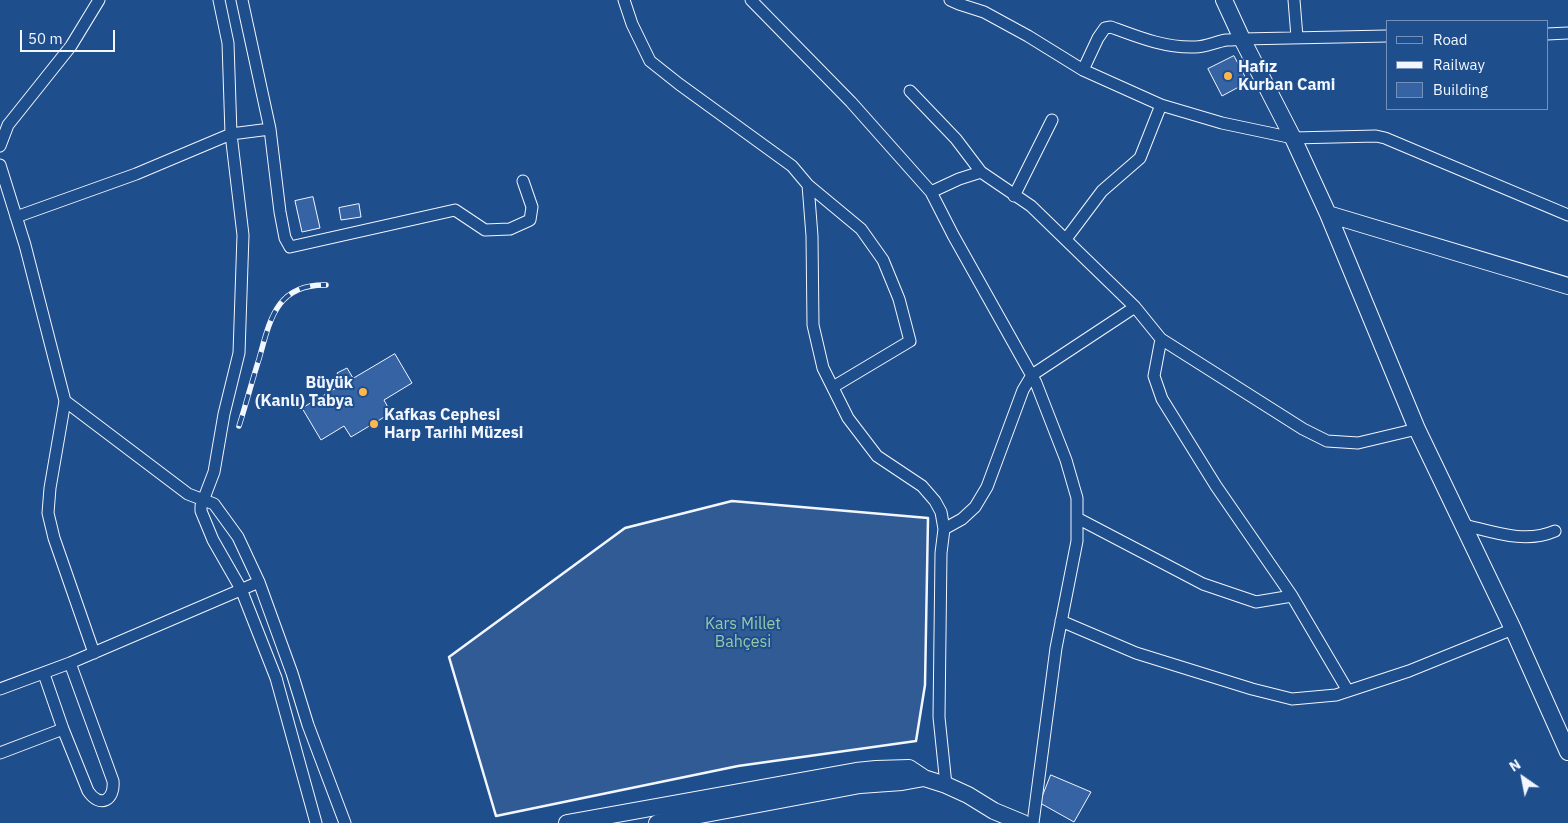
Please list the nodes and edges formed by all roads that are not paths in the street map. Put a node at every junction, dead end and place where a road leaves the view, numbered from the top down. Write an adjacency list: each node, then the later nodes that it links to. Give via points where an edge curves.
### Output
1 (99, 0): 23 (street, via 71,46 8,125)
2 (219, 0): 21 (street, via 228,44)
3 (242, 0): 20 (street)
4 (624, 0): 27 (street, via 650,61 792,166)
5 (751, 0): 28 (street, via 852,102)
6 (950, 0): 10 (street)
7 (986, 0): 10 (street)
8 (1224, 0): 15 (street)
9 (1294, 0): 14 (street)
10 (984, 12): 16 (street)
11 (1568, 33): 12 (street)
12 (1548, 34)
13 (1386, 36): 14 (street)
14 (1297, 37): 15 (street)
15 (1242, 39): 16 (street, via 1195,48 1151,42 1111,27 1105,28); 22 (street)
16 (1083, 70): 18 (street)
17 (910, 90): 25 (street)
18 (1161, 105): 22 (street, via 1222,123); 33 (street, via 1140,158 1102,191)
19 (1052, 120): 29 (street)
20 (270, 129): 21 (street); 26 (street, via 280,212 290,247 455,210 485,230 510,229 530,220 532,207)
21 (231, 134): 32 (street, via 136,174); 41 (street, via 242,235 240,353 224,414 214,472)
22 (1293, 138): 30 (street); 31 (street, via 1385,138)
23 (0, 146)
24 (0, 165): 32 (street)
25 (981, 172): 28 (street); 29 (street)
26 (523, 181)
27 (808, 184): 38 (street, via 813,325 823,368); 38 (street, via 862,229 883,260 900,299 910,342)
28 (931, 192): 37 (street)
29 (1014, 196): 33 (street, via 1031,206)
30 (1328, 214): 34 (street); 40 (street)
31 (1568, 215)
32 (16, 217): 39 (street)
33 (1066, 239): 35 (street)
34 (1568, 286)
35 (1135, 306): 36 (street); 37 (street)
36 (1161, 339): 40 (street, via 1303,429 1327,440 1358,443); 48 (street, via 1154,376 1162,399 1216,486)
37 (1032, 375): 42 (street, via 1066,460 1077,498); 44 (street, via 1023,390 987,487 975,507)
38 (832, 387): 44 (street, via 848,418 877,456 922,486 935,501)
39 (65, 400): 41 (street, via 188,494); 51 (street, via 48,513)
40 (1417, 429): 43 (street)
41 (204, 499): 46 (street, via 214,504 238,537); 47 (street, via 200,511 204,521)
42 (1077, 518): 48 (street, via 1203,584 1256,602); 49 (street, via 1077,542)
43 (1464, 525): 45 (street, via 1522,537 1542,537); 50 (street)
44 (944, 529): 60 (street, via 939,717)
45 (1555, 531)
46 (259, 582): 47 (street); 63 (street)
47 (241, 589): 51 (street); 62 (street, via 276,678)
48 (1292, 596): 55 (street)
49 (1061, 621): 55 (street, via 1136,653 1292,699); 67 (street)
50 (1513, 629): 55 (street); 57 (street)
51 (94, 653): 52 (street)
52 (70, 663): 53 (street); 56 (street, via 113,781 114,788 104,801 98,802 88,791)
53 (44, 674): 54 (street); 56 (street)
54 (0, 689)
55 (1348, 692)
56 (63, 729): 58 (street)
57 (1568, 752)
58 (0, 753)
59 (924, 778): 60 (street); 64 (street, via 908,768 876,768); 65 (street, via 860,785)
60 (946, 785): 61 (street, via 968,795)
61 (993, 817): 66 (street)
62 (316, 823)
63 (344, 823)
64 (567, 823)
65 (658, 823)
66 (1023, 823)
67 (1033, 823)

